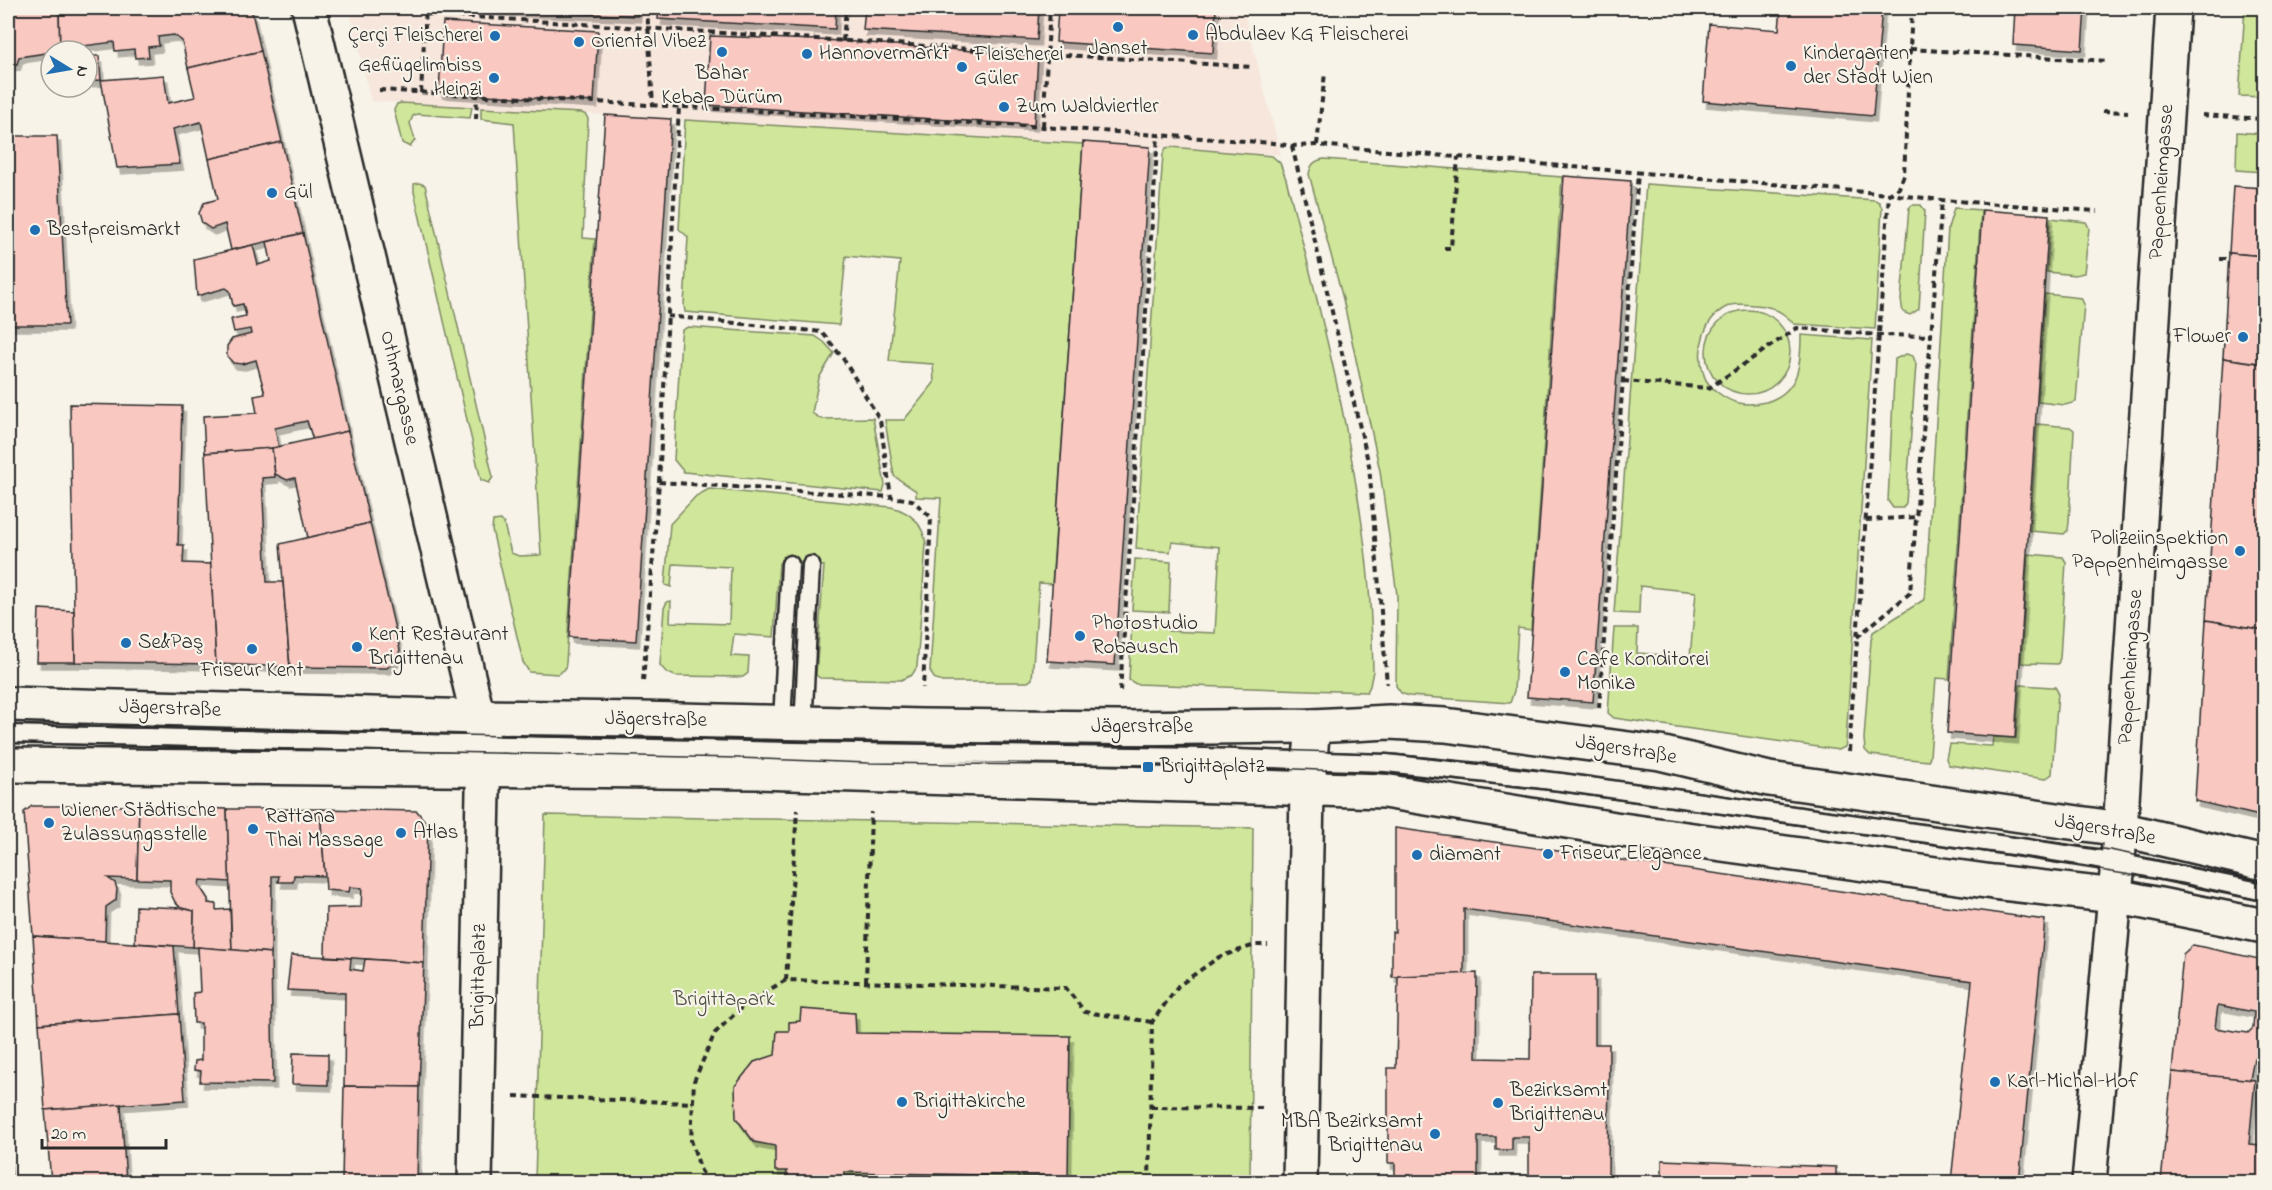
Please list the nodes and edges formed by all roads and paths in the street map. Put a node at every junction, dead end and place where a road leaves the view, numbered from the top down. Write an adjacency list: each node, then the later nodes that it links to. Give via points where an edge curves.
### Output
1 (309, 8): 57 (main road, Othmargasse)
2 (426, 8): 8 (path)
3 (647, 8): 9 (path)
4 (846, 8): 10 (path)
5 (1050, 8): 12 (path)
6 (1912, 8): 11 (path)
7 (2174, 8): 63 (main road, Pappenheimgasse)
8 (426, 14): 9 (path); 17 (path)
9 (647, 29): 10 (path); 19 (path)
10 (843, 41): 12 (path)
11 (1910, 49): 13 (path); 32 (path, via 1904,175 1899,188)
12 (1048, 54): 14 (path); 26 (path)
13 (2107, 61)
14 (1253, 67)
15 (1325, 74): 28 (path)
16 (379, 90): 17 (path)
17 (421, 93): 18 (path)
18 (477, 96): 19 (path); 25 (path)
19 (653, 106): 20 (path)
20 (680, 107): 26 (path); 38 (path)
21 (2103, 111): 22 (path)
22 (2135, 112)
23 (2193, 115): 24 (path)
24 (2265, 118)
25 (476, 119)
26 (1042, 127): 27 (path)
27 (1158, 135): 29 (path); 55 (path)
28 (1317, 145): 29 (path); 30 (path)
29 (1292, 146): 49 (path, via 1369,465)
30 (1458, 157): 31 (path); 35 (path, via 1451,248)
31 (1638, 172): 32 (path); 41 (path)
32 (1889, 194): 33 (path); 39 (path)
33 (1942, 200): 34 (path); 40 (path)
34 (2097, 211)
35 (1444, 248)
36 (2220, 259): 37 (path)
37 (2229, 260)
38 (667, 316): 42 (path); 43 (path, via 822,332 880,420)
39 (1879, 335): 40 (path); 41 (path, via 1797,328 1710,388); 45 (path)
40 (1932, 336): 44 (path)
41 (1623, 381): 51 (path)
42 (659, 482): 43 (path); 52 (path)
43 (891, 497): 53 (path, via 912,500 931,517)
44 (1917, 517): 45 (path); 48 (path, via 1911,593)
45 (1866, 520): 48 (path)
46 (790, 564): 58 (lane)
47 (811, 565): 58 (lane)
48 (1857, 636): 59 (path)
49 (1387, 691)
50 (8, 704): 57 (main road, Jägerstraße)
51 (1599, 711)
52 (640, 718): 57 (main road, Jägerstraße); 58 (main road, Jägerstraße)
53 (922, 726): 55 (main road, Jägerstraße); 58 (main road, Jägerstraße)
54 (1314, 726): 55 (main road, Jägerstraße); 61 (main road); 63 (main road, Jägerstraße, via 1389,722 1465,726 1660,753 1769,779)
55 (1118, 728)
56 (8, 734): 57 (lane, Jägerstraße)
57 (482, 743): 58 (lane, Jägerstraße); 58 (main road, Jägerstraße, via 757,772); 60 (main road, Jägerstraße); 73 (main road, Brigittaplatz)
58 (795, 743): 61 (lane, Jägerstraße); 62 (main road, Jägerstraße); 70 (path)
59 (1849, 758)
60 (8, 765)
61 (1309, 775): 62 (main road, Jägerstraße, via 1176,784); 64 (lane, Jägerstraße, via 1386,763 1504,775); 67 (main road, Jägerstraße, via 1615,829); 69 (main road)
62 (872, 776): 71 (path)
63 (2120, 829): 64 (main road, Pappenheimgasse); 65 (main road, Jägerstraße)
64 (2118, 862): 66 (lane, Jägerstraße); 67 (main road, Pappenheimgasse)
65 (2265, 863)
66 (2265, 892)
67 (2115, 896): 68 (main road, Jägerstraße); 81 (main road, Pappenheimgasse)
68 (2265, 926)
69 (1304, 943): 72 (path, via 1255,945 1219,957 1178,986); 76 (main road)
70 (786, 980): 71 (path); 74 (path, via 745,1004 715,1033 694,1081)
71 (866, 982): 72 (path, via 1066,988 1085,1012)
72 (1152, 1022): 75 (path)
73 (477, 1095): 74 (path); 77 (main road, Brigittaplatz)
74 (693, 1103): 78 (path, via 691,1140 701,1171)
75 (1151, 1107): 76 (path); 79 (path)
76 (1302, 1109): 80 (main road)
77 (475, 1182)
78 (710, 1182)
79 (1149, 1182)
80 (1300, 1182)
81 (2090, 1182)

